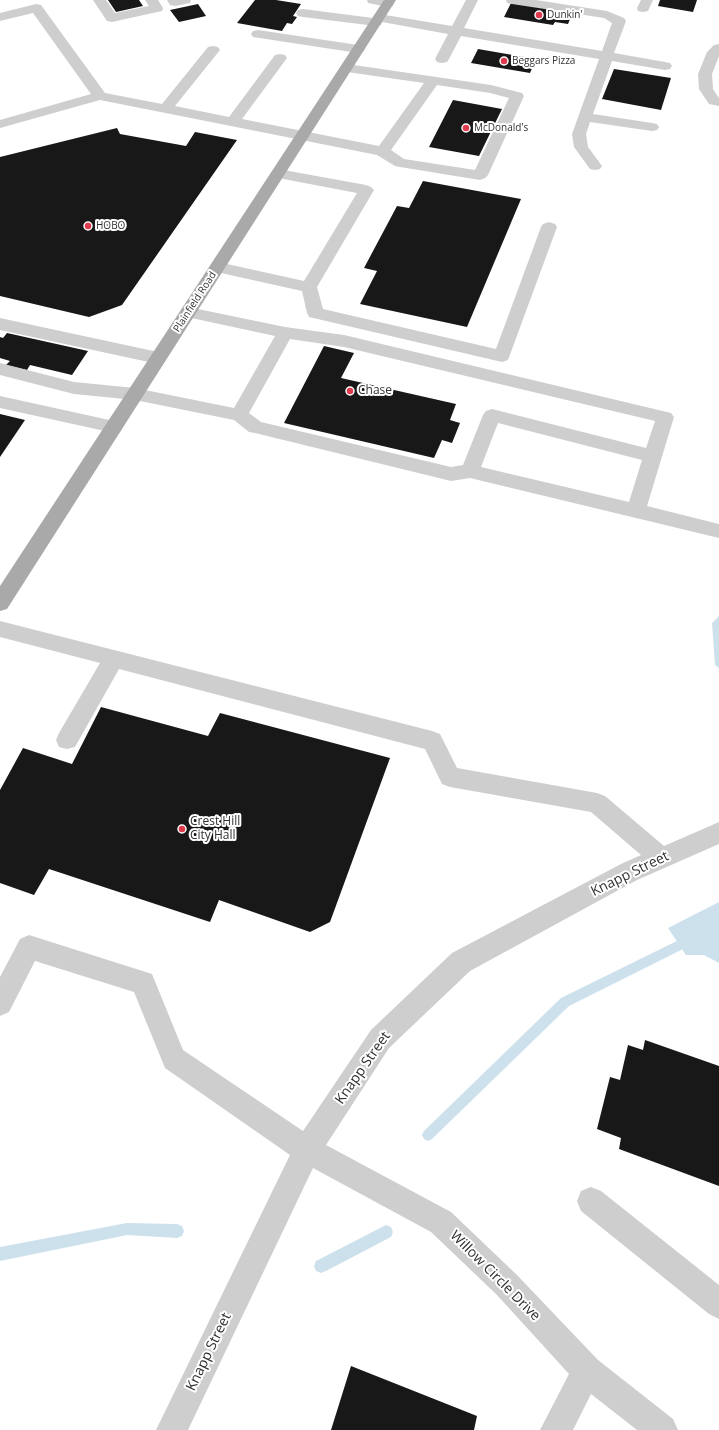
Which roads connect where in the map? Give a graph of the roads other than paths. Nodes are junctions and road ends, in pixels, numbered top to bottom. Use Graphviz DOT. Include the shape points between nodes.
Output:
graph roads {
  1 [pos="24,0"];
  2 [pos="99,0"];
  3 [pos="151,0"];
  4 [pos="172,0"];
  5 [pos="185,0"];
  6 [pos="374,0"];
  7 [pos="472,0"];
  8 [pos="512,0"];
  9 [pos="389,1"];
  10 [pos="0,6"];
  11 [pos="303,13"];
  12 [pos="15,14"];
  13 [pos="0,17"];
  14 [pos="377,20"];
  15 [pos="456,30"];
  16 [pos="258,34"];
  17 [pos="719,48"];
  18 [pos="358,49"];
  19 [pos="213,50"];
  20 [pos="606,56"];
  21 [pos="280,58"];
  22 [pos="442,59"];
  23 [pos="665,66"];
  24 [pos="347,68"];
  25 [pos="432,82"];
  26 [pos="100,96"];
  27 [pos="719,102"];
  28 [pos="165,109"];
  29 [pos="585,117"];
  30 [pos="232,122"];
  31 [pos="0,124"];
  32 [pos="652,127"];
  33 [pos="303,136"];
  34 [pos="382,151"];
  35 [pos="595,166"];
  36 [pos="278,174"];
  37 [pos="549,227"];
  38 [pos="218,267"];
  39 [pos="308,288"];
  40 [pos="188,312"];
  41 [pos="0,324"];
  42 [pos="284,333"];
  43 [pos="158,358"];
  44 [pos="0,369"];
  45 [pos="135,394"];
  46 [pos="0,402"];
  47 [pos="239,415"];
  48 [pos="114,427"];
  49 [pos="653,456"];
  50 [pos="470,471"];
  51 [pos="636,511"];
  52 [pos="719,531"];
  53 [pos="0,603"];
  54 [pos="0,629"];
  55 [pos="114,658"];
  56 [pos="67,740"];
  57 [pos="719,833"];
  58 [pos="661,858"];
  59 [pos="0,1003"];
  60 [pos="307,1150"];
  61 [pos="591,1201"];
  62 [pos="719,1304"];
  63 [pos="587,1371"];
  64 [pos="172,1430"];
  65 [pos="556,1430"];
  66 [pos="662,1430"];
  1 -- 12 [label="street" via="27,5"];
  2 -- 3 [label="street" via="112,18 157,8"];
  4 -- 5 [label="street"];
  6 -- 9 [label="street"];
  7 -- 15 [label="street"];
  8 -- 20 [label="street" via="607,15 619,21"];
  9 -- 14 [label="main road, Plainfield Road"];
  10 -- 12 [label="street" via="2,11"];
  11 -- 14 [label="street"];
  12 -- 13 [label="street"];
  12 -- 26 [label="street" via="36,8"];
  14 -- 15 [label="street"];
  14 -- 18 [label="main road, Plainfield Road"];
  15 -- 20 [label="street"];
  15 -- 22 [label="street"];
  16 -- 18 [label="street"];
  17 -- 27 [label="street" via="712,55 705,74 706,89 714,101"];
  18 -- 24 [label="main road, Plainfield Road"];
  19 -- 28 [label="street"];
  20 -- 23 [label="street"];
  20 -- 29 [label="street"];
  21 -- 30 [label="street"];
  24 -- 25 [label="street"];
  24 -- 33 [label="main road, Plainfield Road"];
  25 -- 34 [label="street" via="390,144"];
  25 -- 34 [label="street" via="491,89 517,96 480,175 400,163"];
  26 -- 28 [label="street"];
  26 -- 31 [label="street"];
  28 -- 30 [label="street"];
  29 -- 32 [label="street"];
  29 -- 35 [label="street" via="579,134 581,147"];
  30 -- 33 [label="street"];
  33 -- 34 [label="street"];
  33 -- 36 [label="main road, Plainfield Road"];
  36 -- 38 [label="main road, Plainfield Road"];
  36 -- 39 [label="street" via="366,190"];
  37 -- 39 [label="street" via="502,356 315,313"];
  38 -- 39 [label="street"];
  38 -- 40 [label="main road, Plainfield Road"];
  40 -- 42 [label="street"];
  40 -- 43 [label="main road, Plainfield Road"];
  41 -- 43 [label="street"];
  42 -- 47 [label="street"];
  42 -- 49 [label="street" via="344,341 664,418"];
  43 -- 45 [label="main road, Plainfield Road"];
  44 -- 45 [label="street" via="74,388"];
  45 -- 47 [label="street"];
  45 -- 48 [label="main road, Plainfield Road"];
  46 -- 48 [label="street"];
  47 -- 50 [label="street" via="255,427 451,474"];
  48 -- 53 [label="main road, Plainfield Road"];
  49 -- 50 [label="street" via="492,415"];
  49 -- 51 [label="street"];
  50 -- 51 [label="street"];
  51 -- 52 [label="street"];
  54 -- 55 [label="street"];
  55 -- 56 [label="street"];
  55 -- 58 [label="street" via="432,741 450,777 597,803"];
  57 -- 58 [label="street, Knapp Street"];
  58 -- 60 [label="street, Knapp Street" via="629,872 462,962 380,1039"];
  59 -- 60 [label="street, Willow Circle Drive" via="29,947 143,983 174,1059"];
  60 -- 63 [label="street, Willow Circle Drive" via="441,1222 508,1285"];
  60 -- 64 [label="street, Knapp Street"];
  61 -- 62 [label="street"];
  63 -- 65 [label="street"];
  63 -- 66 [label="street, Willow Circle Drive"];
}
